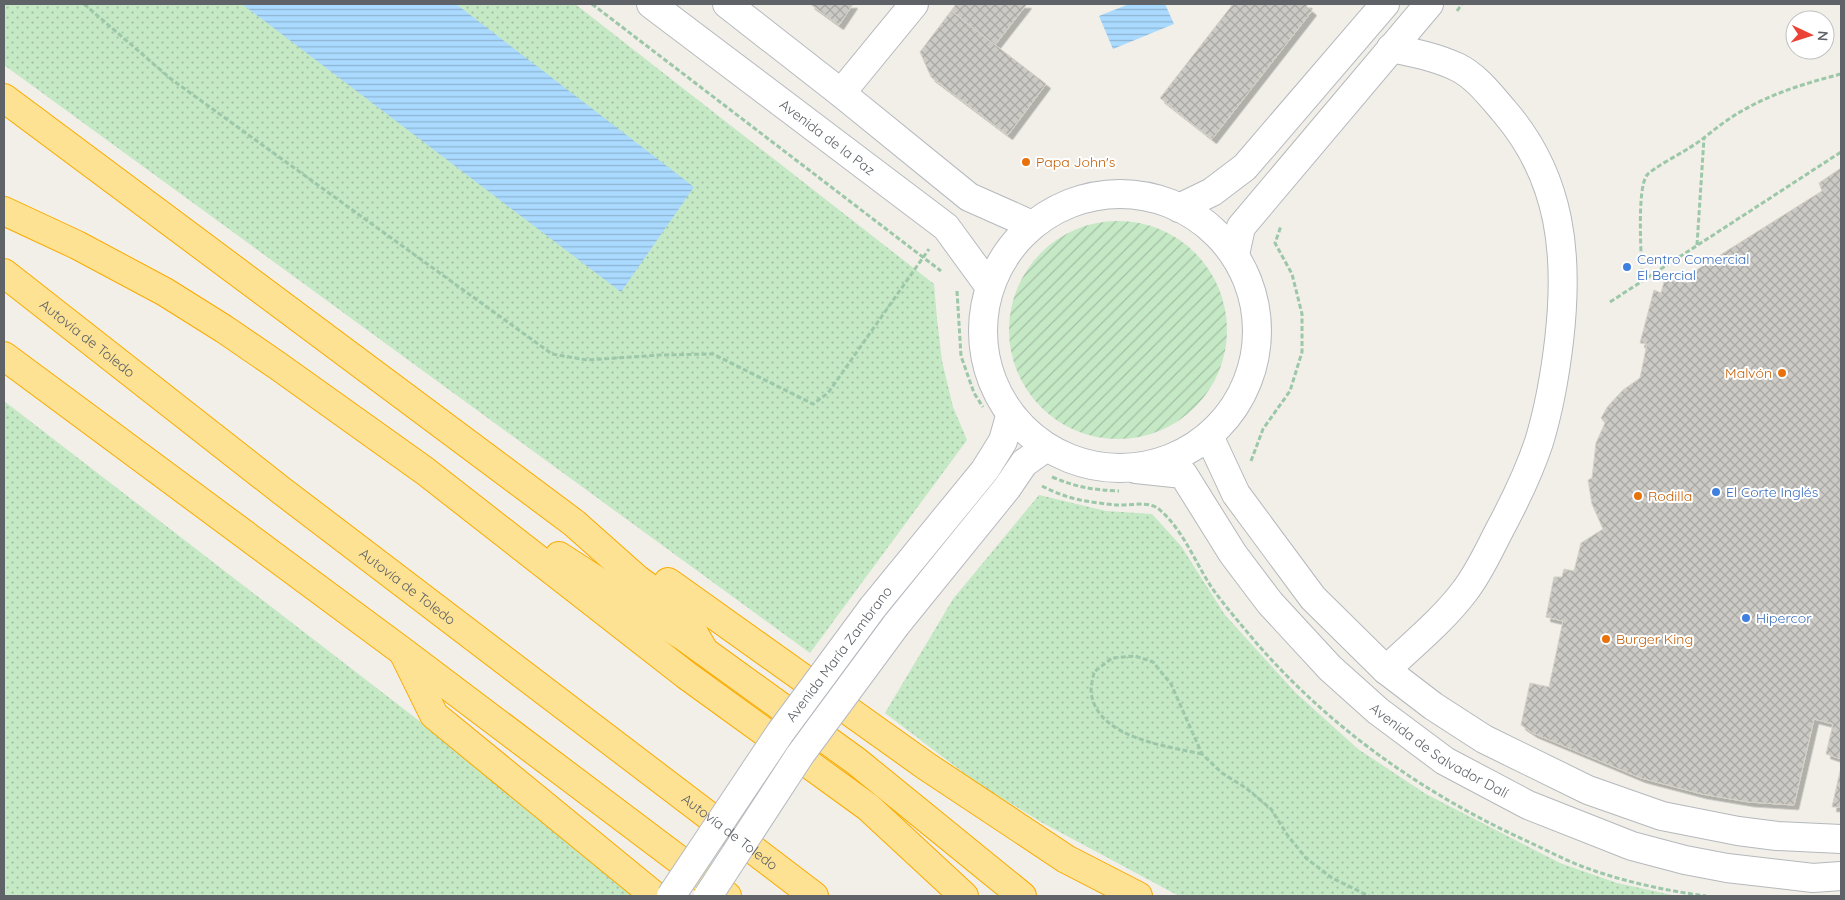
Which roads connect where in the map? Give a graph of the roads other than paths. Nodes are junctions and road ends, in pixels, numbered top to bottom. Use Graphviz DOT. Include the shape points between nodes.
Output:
graph roads {
  1 [pos="651,4"];
  2 [pos="727,4"];
  3 [pos="914,4"];
  4 [pos="1385,4"];
  5 [pos="1429,4"];
  6 [pos="1391,48"];
  7 [pos="841,93"];
  8 [pos="4,98"];
  9 [pos="1179,208"];
  10 [pos="4,212"];
  11 [pos="1032,225"];
  12 [pos="1234,254"];
  13 [pos="4,273"];
  14 [pos="989,286"];
  15 [pos="4,356"];
  16 [pos="1007,429"];
  17 [pos="1209,436"];
  18 [pos="1034,456"];
  19 [pos="425,472"];
  20 [pos="1132,480"];
  21 [pos="574,523"];
  22 [pos="702,649"];
  23 [pos="402,651"];
  24 [pos="1386,670"];
  25 [pos="1841,839"];
  26 [pos="1841,876"];
  27 [pos="655,896"];
  28 [pos="671,896"];
  29 [pos="708,896"];
  30 [pos="728,896"];
  31 [pos="814,896"];
  32 [pos="964,896"];
  33 [pos="1022,896"];
  34 [pos="1138,896"];
  1 -- 14 [label="street, Avenida de la Paz" via="946,227"];
  2 -- 7 [label="street"];
  3 -- 7 [label="street"];
  4 -- 9 [label="street" via="1245,167 1212,192"];
  5 -- 6 [label="street"];
  6 -- 12 [label="street" via="1241,227"];
  6 -- 24 [label="street" via="1427,55 1458,67 1472,77 1515,124 1539,164 1553,198 1560,228 1563,270 1562,312 1549,405 1526,477 1465,592"];
  7 -- 11 [label="street" via="969,197"];
  8 -- 21 [label="highway"];
  9 -- 11 [label="street" via="1167,202 1120,194 1073,202"];
  9 -- 12 [label="street" via="1206,222 1222,236"];
  10 -- 19 [label="highway" via="77,245 165,292 270,360"];
  11 -- 14 [label="street" via="1006,253"];
  12 -- 17 [label="street" via="1247,280 1256,322 1253,364 1237,403"];
  13 -- 31 [label="highway, Autovía de Toledo" via="282,492"];
  14 -- 16 [label="street" via="981,332 989,376"];
  15 -- 23 [label="highway"];
  16 -- 18 [label="street"];
  16 -- 28 [label="street, Avenida María Zambrano, bridge" via="985,470 872,607 780,733"];
  17 -- 20 [label="street"];
  17 -- 24 [label="street" via="1236,494 1313,598"];
  18 -- 20 [label="street" via="1097,467"];
  18 -- 29 [label="street, Avenida María Zambrano, bridge" via="896,625 800,755"];
  19 -- 22 [label="highway"];
  19 -- 32 [label="highway" via="686,675 868,807"];
  20 -- 26 [label="street, Avenida de Salvador Dalí" via="1183,474 1233,554 1270,603 1337,674 1378,711 1445,761 1528,805 1632,846 1727,868 1813,878"];
  21 -- 22 [label="highway" via="636,579 681,612"];
  21 -- 34 [label="highway" via="648,568 926,766 1066,859"];
  22 -- 33 [label="highway" via="856,761"];
  23 -- 27 [label="highway" via="434,715"];
  23 -- 30 [label="highway"];
  24 -- 25 [label="street" via="1484,739 1588,790 1662,816 1738,831"];
}
